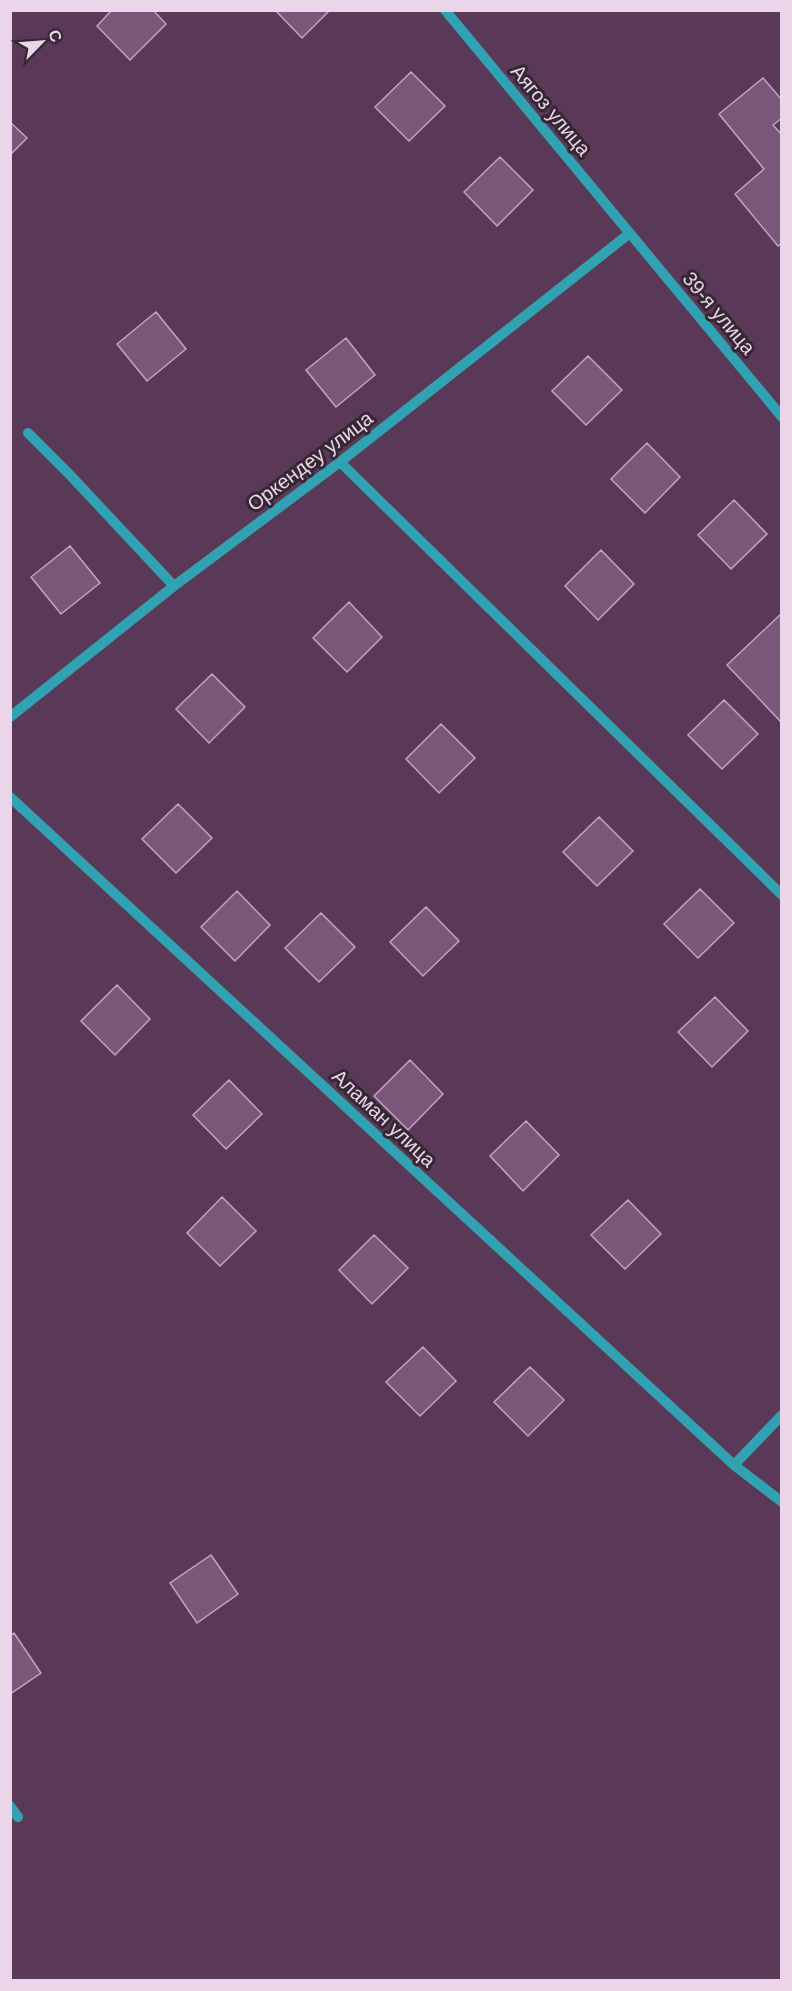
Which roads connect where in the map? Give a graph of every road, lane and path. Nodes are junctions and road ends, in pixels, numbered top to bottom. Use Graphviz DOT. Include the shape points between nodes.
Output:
graph roads {
  1 [pos="445,10"];
  2 [pos="630,233"];
  3 [pos="782,417"];
  4 [pos="28,433"];
  5 [pos="340,462"];
  6 [pos="174,586"];
  7 [pos="10,717"];
  8 [pos="10,797"];
  9 [pos="782,895"];
  10 [pos="782,1416"];
  11 [pos="734,1466"];
  12 [pos="782,1502"];
  13 [pos="10,1806"];
  14 [pos="18,1817"];
  1 -- 2 [label="street, Аягоз улица"];
  2 -- 3 [label="street, 39-я улица"];
  2 -- 5 [label="street, Оркендеу улица"];
  4 -- 6 [label="street"];
  5 -- 6 [label="street, Оркендеу улица"];
  5 -- 9 [label="street"];
  6 -- 7 [label="street, Оркендеу улица"];
  8 -- 11 [label="street, Аламан улица"];
  10 -- 11 [label="street"];
  11 -- 12 [label="street, Аламан улица"];
  13 -- 14 [label="street"];
}
